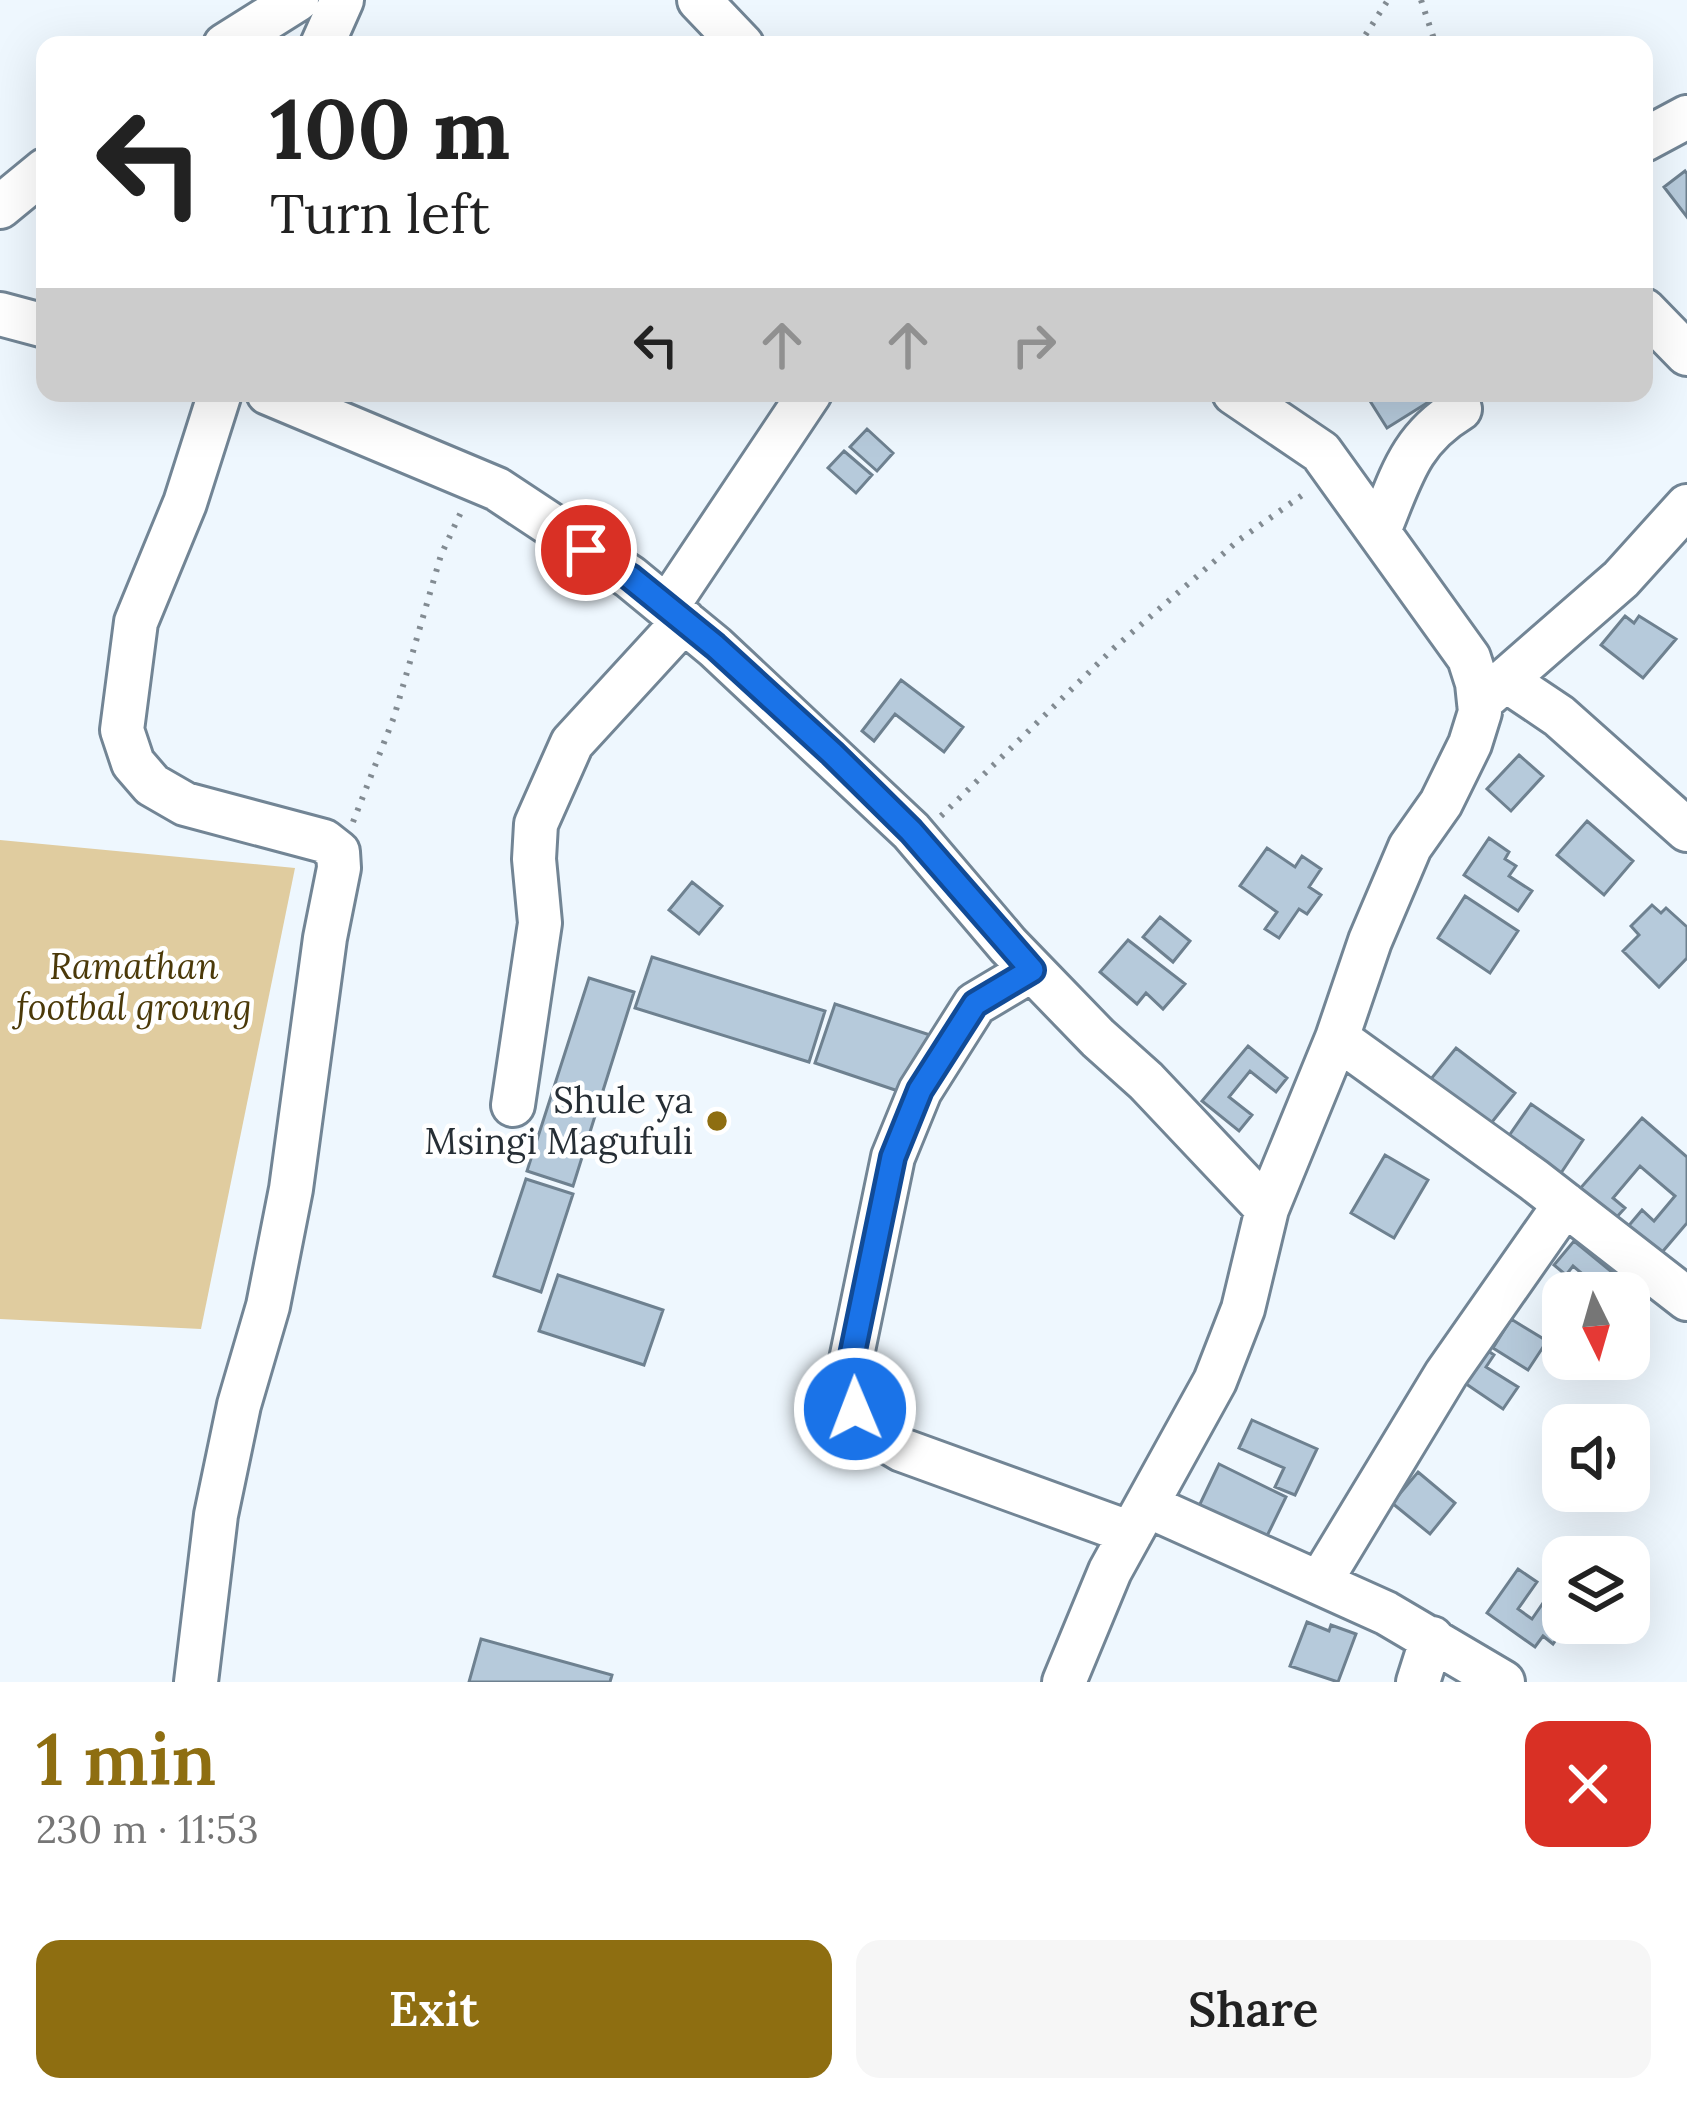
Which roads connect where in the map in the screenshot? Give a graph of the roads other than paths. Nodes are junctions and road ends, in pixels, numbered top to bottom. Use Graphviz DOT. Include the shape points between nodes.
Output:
graph roads {
  1 [pos="297,0"];
  2 [pos="342,0"];
  3 [pos="699,0"];
  4 [pos="239,36"];
  5 [pos="326,36"];
  6 [pos="733,36"];
  7 [pos="1687,117"];
  8 [pos="1653,135"];
  9 [pos="36,177"];
  10 [pos="0,207"];
  11 [pos="0,314"];
  12 [pos="1653,319"];
  13 [pos="36,324"];
  14 [pos="1687,354"];
  15 [pos="217,402"];
  16 [pos="290,402"];
  17 [pos="805,402"];
  18 [pos="1256,402"];
  19 [pos="1460,409"];
  20 [pos="1687,506"];
  21 [pos="1379,531"];
  22 [pos="675,614"];
  23 [pos="1493,692"];
  24 [pos="1687,830"];
  25 [pos="1032,970"];
  26 [pos="1337,1038"];
  27 [pos="513,1105"];
  28 [pos="1565,1204"];
  29 [pos="1267,1209"];
  30 [pos="1687,1299"];
  31 [pos="1139,1520"];
  32 [pos="1320,1582"];
  33 [pos="1432,1638"];
  34 [pos="196,1682"];
  35 [pos="1064,1682"];
  36 [pos="1418,1682"];
  37 [pos="1503,1682"];
  1 -- 4 [label="street"];
  2 -- 5 [label="street"];
  3 -- 6 [label="street"];
  7 -- 8 [label="street"];
  9 -- 10 [label="street"];
  11 -- 13 [label="street"];
  12 -- 14 [label="street"];
  15 -- 34 [label="street" via="136,622 122,730 133,763 152,785 185,804 324,841 338,852 339,868 291,1190 216,1516"];
  16 -- 22 [label="street" via="497,489"];
  17 -- 22 [label="street"];
  18 -- 21 [label="street" via="1321,452"];
  19 -- 21 [label="street" via="1417,443"];
  20 -- 23 [label="street" via="1621,579"];
  21 -- 23 [label="street"];
  22 -- 25 [label="street" via="832,753"];
  22 -- 27 [label="street" via="572,743 536,824 540,922"];
  23 -- 24 [label="street" via="1558,716"];
  23 -- 26 [label="street" via="1441,803 1410,847"];
  25 -- 29 [label="street"];
  25 -- 31 [label="street" via="975,1004 920,1090 893,1157 851,1360 855,1409 865,1429 902,1450"];
  26 -- 28 [label="street"];
  26 -- 29 [label="street"];
  28 -- 30 [label="street"];
  28 -- 32 [label="street" via="1446,1374"];
  29 -- 31 [label="street" via="1215,1381"];
  31 -- 32 [label="street"];
  31 -- 35 [label="street"];
  32 -- 33 [label="street"];
  33 -- 36 [label="street"];
  33 -- 37 [label="street"];
}
